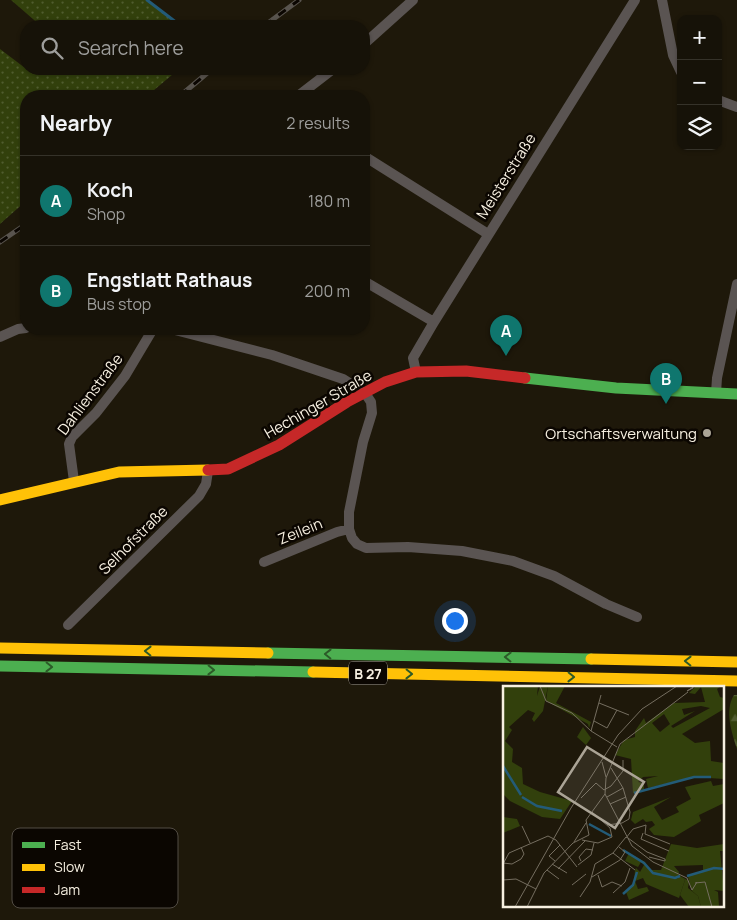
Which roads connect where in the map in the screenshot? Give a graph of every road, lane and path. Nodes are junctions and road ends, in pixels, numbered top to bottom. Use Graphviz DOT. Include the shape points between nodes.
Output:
graph roads {
  1 [pos="413,0"];
  2 [pos="635,0"];
  3 [pos="662,0"];
  4 [pos="370,39"];
  5 [pos="677,64"];
  6 [pos="326,75"];
  7 [pos="306,90"];
  8 [pos="722,101"];
  9 [pos="737,107"];
  10 [pos="370,160"];
  11 [pos="488,234"];
  12 [pos="737,284"];
  13 [pos="370,285"];
  14 [pos="434,322"];
  15 [pos="20,330"];
  16 [pos="3,335"];
  17 [pos="149,335"];
  18 [pos="194,335"];
  19 [pos="416,372"];
  20 [pos="365,393"];
  21 [pos="716,393"];
  22 [pos="737,394"];
  23 [pos="208,471"];
  24 [pos="74,481"];
  25 [pos="0,500"];
  26 [pos="349,529"];
  27 [pos="264,562"];
  28 [pos="637,617"];
  29 [pos="68,625"];
  30 [pos="0,648"];
  31 [pos="737,662"];
  32 [pos="0,666"];
  33 [pos="737,681"];
  1 -- 4 [label="street"];
  2 -- 11 [label="street, Meisterstraße"];
  3 -- 5 [label="street"];
  6 -- 7 [label="street"];
  8 -- 9 [label="street"];
  10 -- 11 [label="street"];
  11 -- 14 [label="street, Meisterstraße"];
  12 -- 21 [label="street" via="716,378"];
  13 -- 14 [label="street"];
  14 -- 19 [label="street, Meisterstraße" via="414,358"];
  15 -- 16 [label="street"];
  17 -- 24 [label="street, Dahlienstraße" via="124,376 72,438 69,444"];
  18 -- 20 [label="street" via="281,358 343,379"];
  19 -- 20 [label="main road, Hechinger Straße" via="385,382"];
  19 -- 21 [label="main road, Hechinger Straße" via="466,371 607,388"];
  20 -- 23 [label="main road, Hechinger Straße" via="251,460 228,470"];
  20 -- 26 [label="street" via="371,402 372,414 352,496"];
  21 -- 22 [label="main road, Hechinger Straße"];
  23 -- 24 [label="main road, Hechinger Straße" via="119,472"];
  23 -- 29 [label="street, Selhofstraße" via="206,484 199,496"];
  24 -- 25 [label="main road, Hechinger Straße"];
  26 -- 27 [label="street, Zeilein"];
  26 -- 28 [label="street" via="352,538 366,548 453,550 513,561 554,576"];
  31 -- 30 [label="main road, B 27, one-way"];
  32 -- 33 [label="main road, B 27, one-way"];
}
